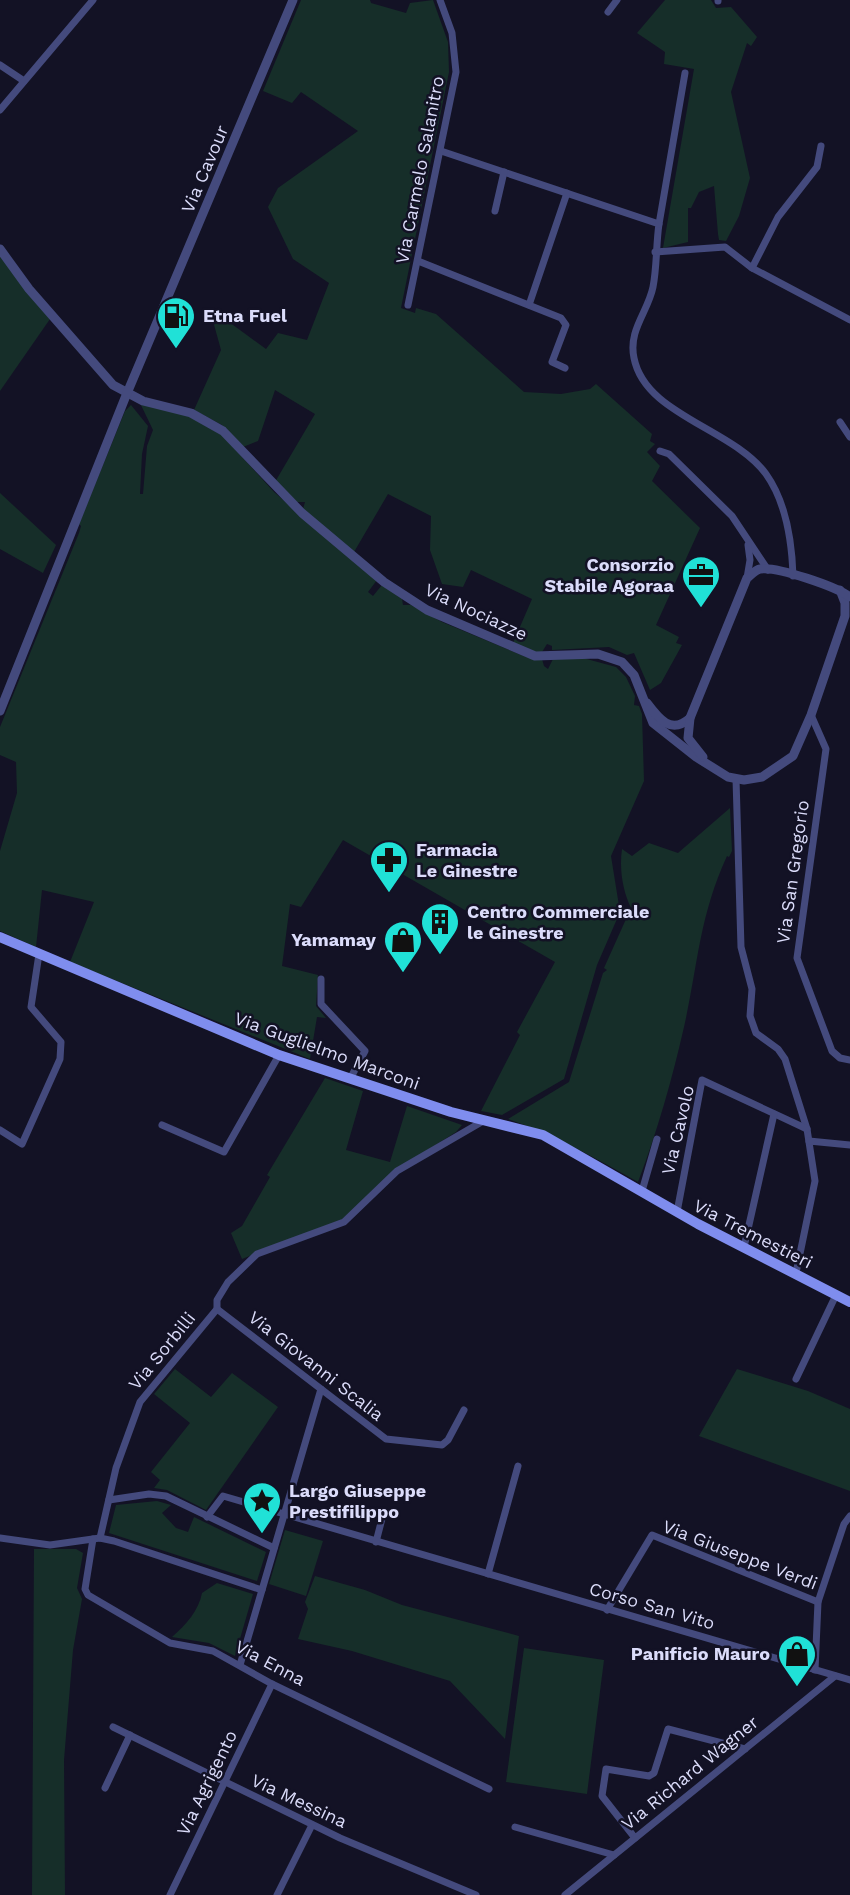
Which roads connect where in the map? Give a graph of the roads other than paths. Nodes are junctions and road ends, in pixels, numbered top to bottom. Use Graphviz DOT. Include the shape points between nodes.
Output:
graph roads {
  1 [pos="93,0"];
  2 [pos="293,0"];
  3 [pos="440,0"];
  4 [pos="617,0"];
  5 [pos="608,12"];
  6 [pos="0,65"];
  7 [pos="685,73"];
  8 [pos="24,81"];
  9 [pos="0,110"];
  10 [pos="821,146"];
  11 [pos="441,151"];
  12 [pos="504,172"];
  13 [pos="567,193"];
  14 [pos="495,211"];
  15 [pos="659,224"];
  16 [pos="0,249"];
  17 [pos="656,252"];
  18 [pos="418,261"];
  19 [pos="752,268"];
  20 [pos="408,305"];
  21 [pos="529,305"];
  22 [pos="850,320"];
  23 [pos="565,368"];
  24 [pos="127,394"];
  25 [pos="840,422"];
  26 [pos="850,437"];
  27 [pos="660,451"];
  28 [pos="745,534"];
  29 [pos="768,569"];
  30 [pos="793,576"];
  31 [pos="747,578"];
  32 [pos="840,590"];
  33 [pos="850,597"];
  34 [pos="850,624"];
  35 [pos="840,636"];
  36 [pos="644,699"];
  37 [pos="0,711"];
  38 [pos="811,715"];
  39 [pos="690,718"];
  40 [pos="709,764"];
  41 [pos="736,779"];
  42 [pos="0,937"];
  43 [pos="39,954"];
  44 [pos="321,979"];
  45 [pos="279,1055"];
  46 [pos="850,1060"];
  47 [pos="350,1079"];
  48 [pos="774,1114"];
  49 [pos="486,1120"];
  50 [pos="162,1125"];
  51 [pos="807,1129"];
  52 [pos="0,1130"];
  53 [pos="657,1139"];
  54 [pos="809,1141"];
  55 [pos="850,1145"];
  56 [pos="642,1191"];
  57 [pos="677,1212"];
  58 [pos="744,1247"];
  59 [pos="796,1273"];
  60 [pos="836,1295"];
  61 [pos="850,1302"];
  62 [pos="216,1309"];
  63 [pos="796,1379"];
  64 [pos="321,1389"];
  65 [pos="464,1410"];
  66 [pos="519,1466"];
  67 [pos="109,1500"];
  68 [pos="384,1511"];
  69 [pos="284,1516"];
  70 [pos="850,1516"];
  71 [pos="207,1517"];
  72 [pos="0,1538"];
  73 [pos="96,1539"];
  74 [pos="376,1542"];
  75 [pos="274,1548"];
  76 [pos="488,1574"];
  77 [pos="262,1590"];
  78 [pos="818,1602"];
  79 [pos="607,1610"];
  80 [pos="240,1665"];
  81 [pos="815,1670"];
  82 [pos="835,1676"];
  83 [pos="850,1680"];
  84 [pos="272,1684"];
  85 [pos="113,1727"];
  86 [pos="130,1735"];
  87 [pos="745,1749"];
  88 [pos="225,1784"];
  89 [pos="105,1788"];
  90 [pos="489,1788"];
  91 [pos="312,1825"];
  92 [pos="515,1827"];
  93 [pos="635,1838"];
  94 [pos="614,1855"];
  95 [pos="170,1895"];
  96 [pos="277,1895"];
  97 [pos="476,1895"];
  98 [pos="565,1895"];
  1 -- 8 [label="street"];
  2 -- 24 [label="street, Via Cavour" via="146,350 125,387"];
  3 -- 11 [label="street, Via Carmelo Salanitro" via="452,33 456,72"];
  4 -- 5 [label="street"];
  6 -- 8 [label="street"];
  7 -- 15 [label="street"];
  8 -- 9 [label="street"];
  10 -- 19 [label="street" via="817,167 778,217"];
  11 -- 12 [label="street"];
  11 -- 18 [label="street, Via Carmelo Salanitro"];
  12 -- 13 [label="street"];
  12 -- 14 [label="street"];
  13 -- 15 [label="street"];
  13 -- 21 [label="street"];
  15 -- 17 [label="street"];
  16 -- 24 [label="street, Via Nociazze" via="90,362"];
  17 -- 19 [label="street" via="725,247"];
  17 -- 30 [label="street" via="652,291 634,335 636,367 670,408 711,430 766,474 783,511"];
  18 -- 20 [label="street, Via Carmelo Salanitro"];
  18 -- 21 [label="street"];
  19 -- 22 [label="street"];
  21 -- 23 [label="street" via="565,321 552,362"];
  24 -- 36 [label="street, Via Nociazze" via="191,413 223,431 302,513 384,582 427,610 535,656 572,653 616,658 629,667"];
  24 -- 37 [label="street"];
  25 -- 26 [label="street"];
  27 -- 28 [label="street" via="669,454"];
  28 -- 29 [label="street"];
  28 -- 31 [label="street" via="750,560"];
  29 -- 30 [label="street"];
  29 -- 31 [label="street"];
  30 -- 32 [label="street"];
  31 -- 39 [label="street"];
  32 -- 33 [label="street"];
  32 -- 35 [label="street" via="845,608"];
  34 -- 35 [label="street"];
  35 -- 38 [label="street"];
  36 -- 39 [label="street" via="671,726"];
  36 -- 40 [label="street, Via Nociazze" via="657,727"];
  38 -- 41 [label="street" via="799,748 779,768 762,777"];
  38 -- 46 [label="street, Via San Gregorio" via="826,750 797,958 832,1051"];
  39 -- 40 [label="street" via="688,738"];
  40 -- 41 [label="street, Via Nociazze"];
  41 -- 51 [label="street" via="741,947 752,989 752,1027 785,1059"];
  42 -- 43 [label="main road, Via Guglielmo Marconi"];
  43 -- 45 [label="main road, Via Guglielmo Marconi"];
  43 -- 52 [label="street" via="32,1006 61,1042 60,1059 22,1144"];
  44 -- 47 [label="street" via="321,1004 365,1051"];
  45 -- 47 [label="main road, Via Guglielmo Marconi"];
  45 -- 50 [label="street" via="224,1152"];
  47 -- 49 [label="main road, Via Guglielmo Marconi"];
  48 -- 51 [label="street, Via Cavolo"];
  48 -- 57 [label="street, Via Cavolo" via="702,1080"];
  48 -- 58 [label="street"];
  49 -- 56 [label="main road, Via Guglielmo Marconi" via="543,1135"];
  49 -- 62 [label="street, Via Sorbilli" via="397,1171 344,1222 251,1258 228,1282"];
  51 -- 54 [label="street"];
  53 -- 56 [label="street"];
  54 -- 55 [label="street"];
  54 -- 59 [label="street" via="815,1181"];
  56 -- 57 [label="main road, Via Tremestieri"];
  57 -- 58 [label="main road, Via Tremestieri"];
  58 -- 59 [label="main road, Via Tremestieri"];
  59 -- 60 [label="main road, Via Tremestieri"];
  60 -- 61 [label="main road, Via Tremestieri"];
  60 -- 63 [label="street"];
  62 -- 64 [label="street, Via Giovanni Scalia"];
  62 -- 67 [label="street, Via Sorbilli" via="141,1402"];
  64 -- 65 [label="street, Via Giovanni Scalia" via="396,1442 442,1445"];
  64 -- 69 [label="street"];
  66 -- 76 [label="street"];
  67 -- 71 [label="street" via="159,1494"];
  67 -- 73 [label="street, Via Sorbilli"];
  68 -- 74 [label="street"];
  69 -- 71 [label="street, Corso San Vito" via="223,1496"];
  69 -- 74 [label="street, Corso San Vito"];
  69 -- 75 [label="street"];
  70 -- 78 [label="street"];
  71 -- 75 [label="street"];
  72 -- 73 [label="street" via="50,1545"];
  73 -- 77 [label="street"];
  73 -- 80 [label="street, Via Enna" via="85,1589 88,1595 170,1643 213,1651"];
  74 -- 76 [label="street, Corso San Vito"];
  75 -- 77 [label="street"];
  76 -- 79 [label="street, Corso San Vito"];
  77 -- 80 [label="street"];
  78 -- 79 [label="street, Via Giuseppe Verdi" via="652,1535"];
  78 -- 81 [label="street"];
  79 -- 81 [label="street, Corso San Vito"];
  80 -- 84 [label="street, Via Enna"];
  81 -- 82 [label="street, Corso San Vito"];
  82 -- 83 [label="street, Corso San Vito"];
  82 -- 87 [label="street, Via Richard Wagner"];
  84 -- 88 [label="street, Via Agrigento"];
  84 -- 90 [label="street, Via Enna"];
  85 -- 86 [label="street, Via Messina"];
  86 -- 88 [label="street, Via Messina"];
  86 -- 89 [label="street"];
  87 -- 93 [label="street, Via Richard Wagner"];
  87 -- 93 [label="street" via="668,1729 654,1773 606,1769 602,1796"];
  88 -- 91 [label="street, Via Messina"];
  88 -- 95 [label="street, Via Agrigento"];
  91 -- 96 [label="street"];
  91 -- 97 [label="street, Via Messina"];
  92 -- 94 [label="street"];
  93 -- 94 [label="street, Via Richard Wagner"];
  94 -- 98 [label="street, Via Richard Wagner"];
}
